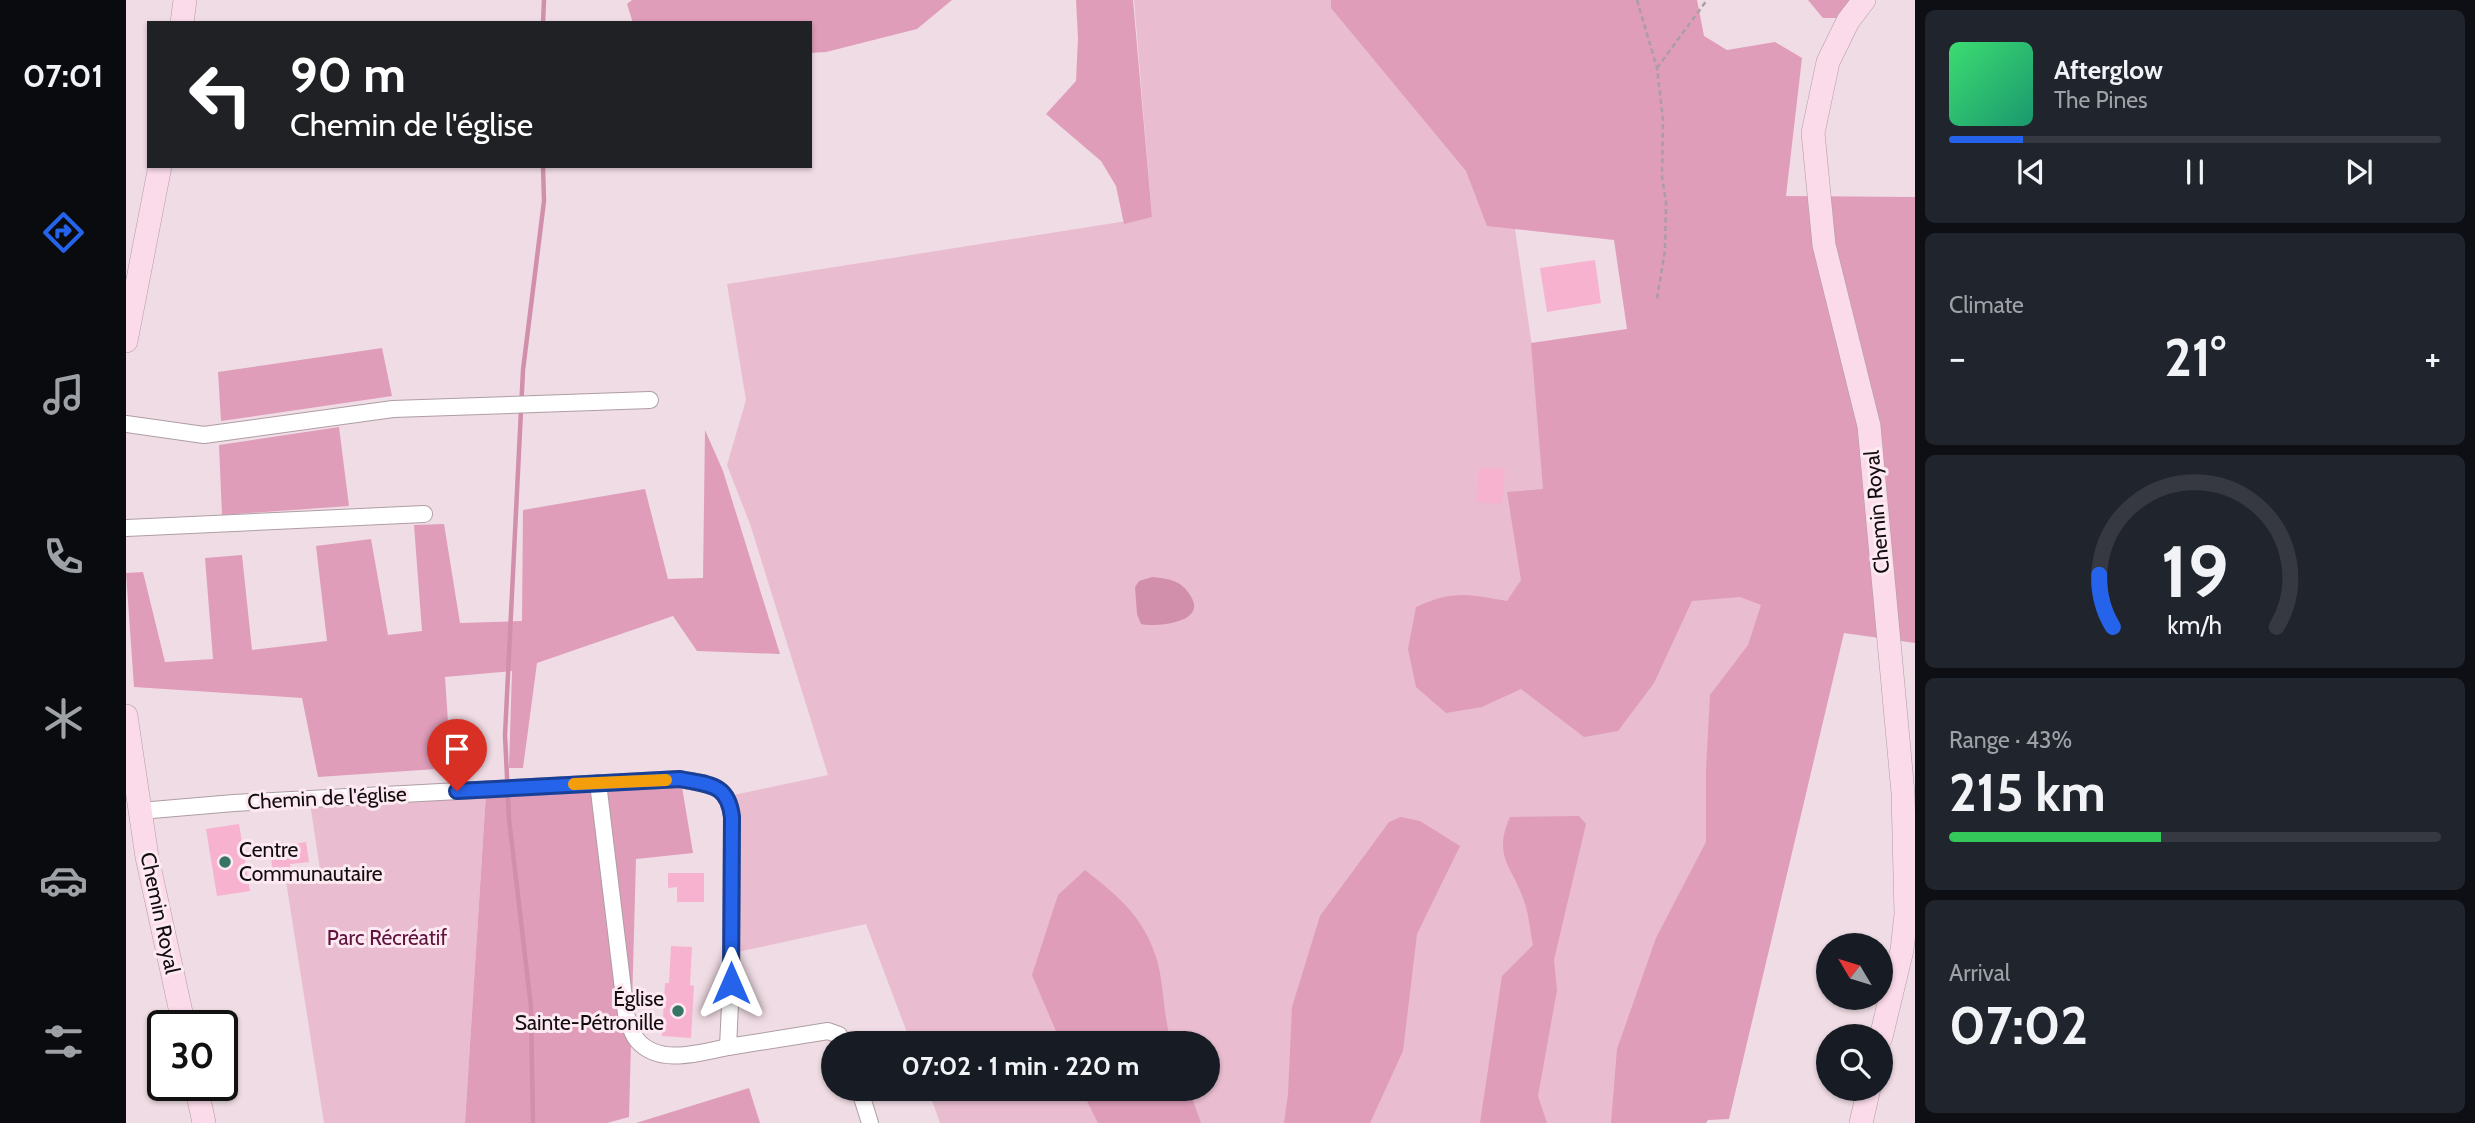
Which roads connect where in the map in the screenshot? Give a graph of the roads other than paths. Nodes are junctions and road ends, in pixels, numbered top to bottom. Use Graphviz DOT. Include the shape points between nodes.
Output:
graph roads {
  1 [pos="185,0"];
  2 [pos="1864,0"];
  3 [pos="181,21"];
  4 [pos="160,168"];
  5 [pos="126,341"];
  6 [pos="650,401"];
  7 [pos="126,424"];
  8 [pos="424,514"];
  9 [pos="126,528"];
  10 [pos="126,716"];
  11 [pos="598,783"];
  12 [pos="140,811"];
  13 [pos="180,1010"];
  14 [pos="1884,1024"];
  15 [pos="821,1032"];
  16 [pos="728,1047"];
  17 [pos="199,1101"];
  18 [pos="863,1101"];
  19 [pos="1866,1101"];
  20 [pos="204,1123"];
  21 [pos="870,1123"];
  22 [pos="1861,1123"];
  1 -- 3 [label="main road"];
  2 -- 14 [label="main road, Chemin Royal" via="1828,62 1813,133 1824,245 1869,426 1903,793 1906,914"];
  4 -- 5 [label="main road"];
  6 -- 7 [label="street" via="393,409 204,435"];
  8 -- 9 [label="street"];
  10 -- 12 [label="main road, Chemin Royal"];
  11 -- 12 [label="street, Chemin de l'église"];
  11 -- 16 [label="street" via="626,1014 635,1039 651,1052 668,1056"];
  11 -- 16 [label="street, Chemin de l'église" via="680,779 715,787 730,802"];
  12 -- 13 [label="main road, Chemin Royal"];
  15 -- 16 [label="street"];
  17 -- 20 [label="main road"];
  18 -- 21 [label="street"];
  19 -- 22 [label="main road"];
}
